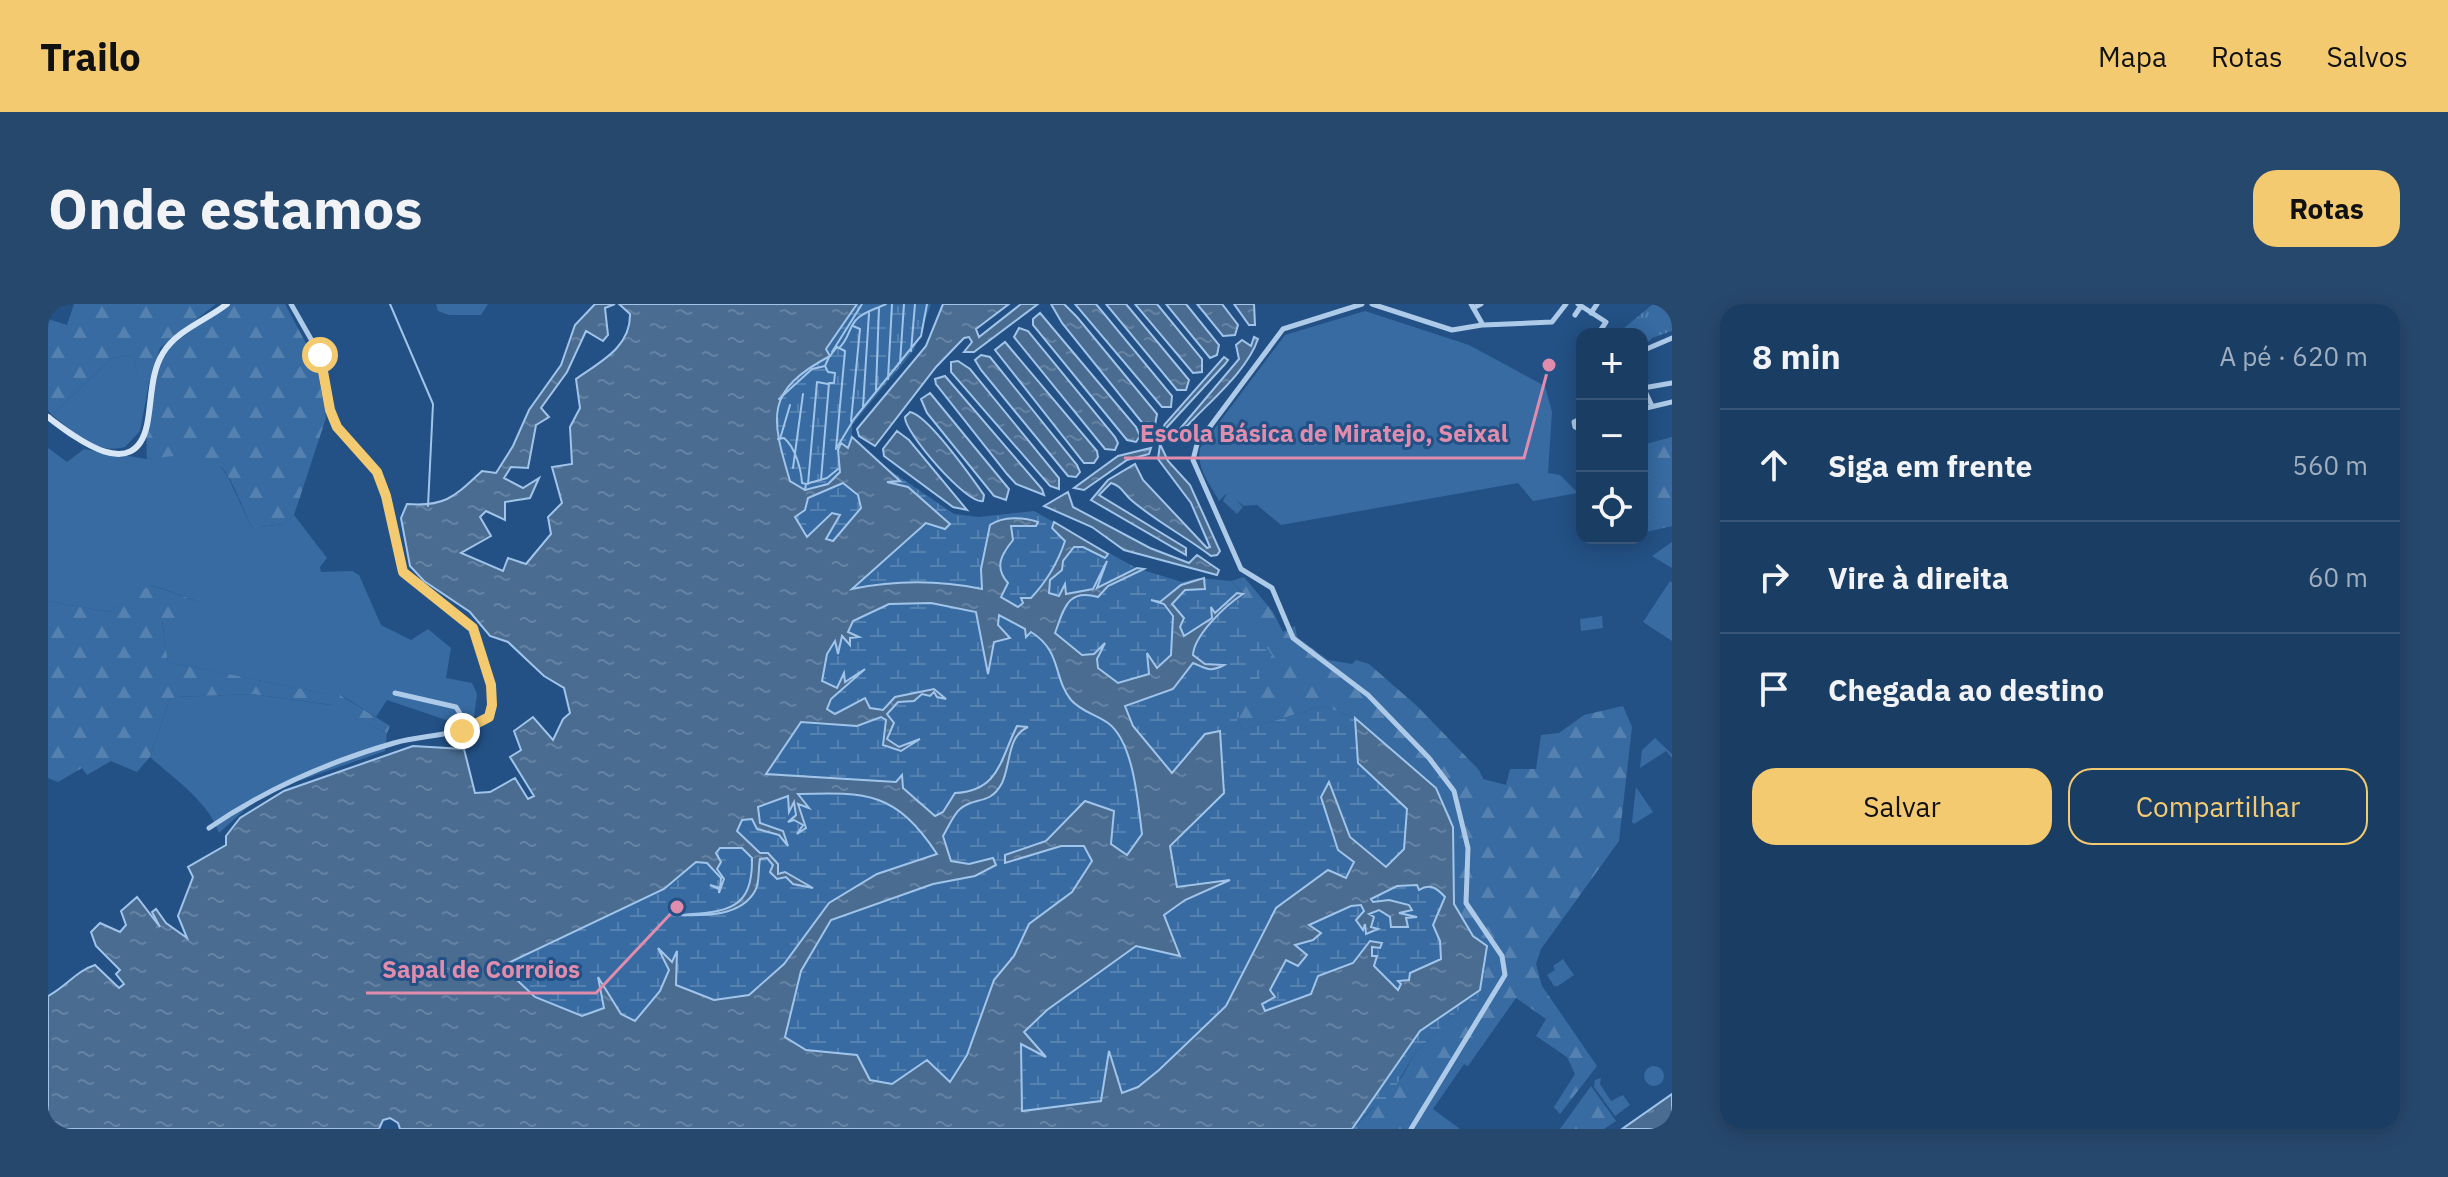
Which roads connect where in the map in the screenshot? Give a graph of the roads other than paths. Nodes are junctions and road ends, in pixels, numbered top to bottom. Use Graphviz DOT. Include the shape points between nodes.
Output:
graph roads {
  1 [pos="227,304"];
  2 [pos="291,304"];
  3 [pos="1362,304"];
  4 [pos="1372,304"];
  5 [pos="1481,304"];
  6 [pos="1566,304"];
  7 [pos="1597,304"];
  8 [pos="1580,305"];
  9 [pos="1472,306"];
  10 [pos="1591,313"];
  11 [pos="1575,315"];
  12 [pos="1483,325"];
  13 [pos="1602,328"];
  14 [pos="1672,338"];
  15 [pos="1648,348"];
  16 [pos="1672,383"];
  17 [pos="1648,386"];
  18 [pos="1648,398"];
  19 [pos="1672,402"];
  20 [pos="1652,406"];
  21 [pos="1648,407"];
  22 [pos="48,417"];
  23 [pos="395,693"];
  24 [pos="469,728"];
  25 [pos="209,828"];
  26 [pos="1411,1129"];
  1 -- 22 [label="main road" via="166,349 137,445 115,453 88,446"];
  2 -- 24 [label="street" via="320,355 337,427 377,472 403,572 473,628 492,705 489,717"];
  3 -- 26 [label="street" via="1283,329 1197,444 1193,460 1241,569 1272,588 1293,638 1368,695 1429,758 1458,799 1468,848 1466,903 1502,956 1505,975"];
  4 -- 12 [label="street" via="1452,330"];
  5 -- 9 [label="street"];
  6 -- 12 [label="street" via="1552,322"];
  7 -- 10 [label="street"];
  8 -- 10 [label="street"];
  8 -- 11 [label="street"];
  9 -- 12 [label="street"];
  10 -- 13 [label="street" via="1606,322"];
  14 -- 15 [label="street"];
  16 -- 17 [label="street"];
  18 -- 20 [label="street"];
  19 -- 20 [label="street"];
  20 -- 21 [label="street"];
  23 -- 24 [label="street" via="456,707"];
  24 -- 25 [label="street" via="393,743 292,779"];
}
